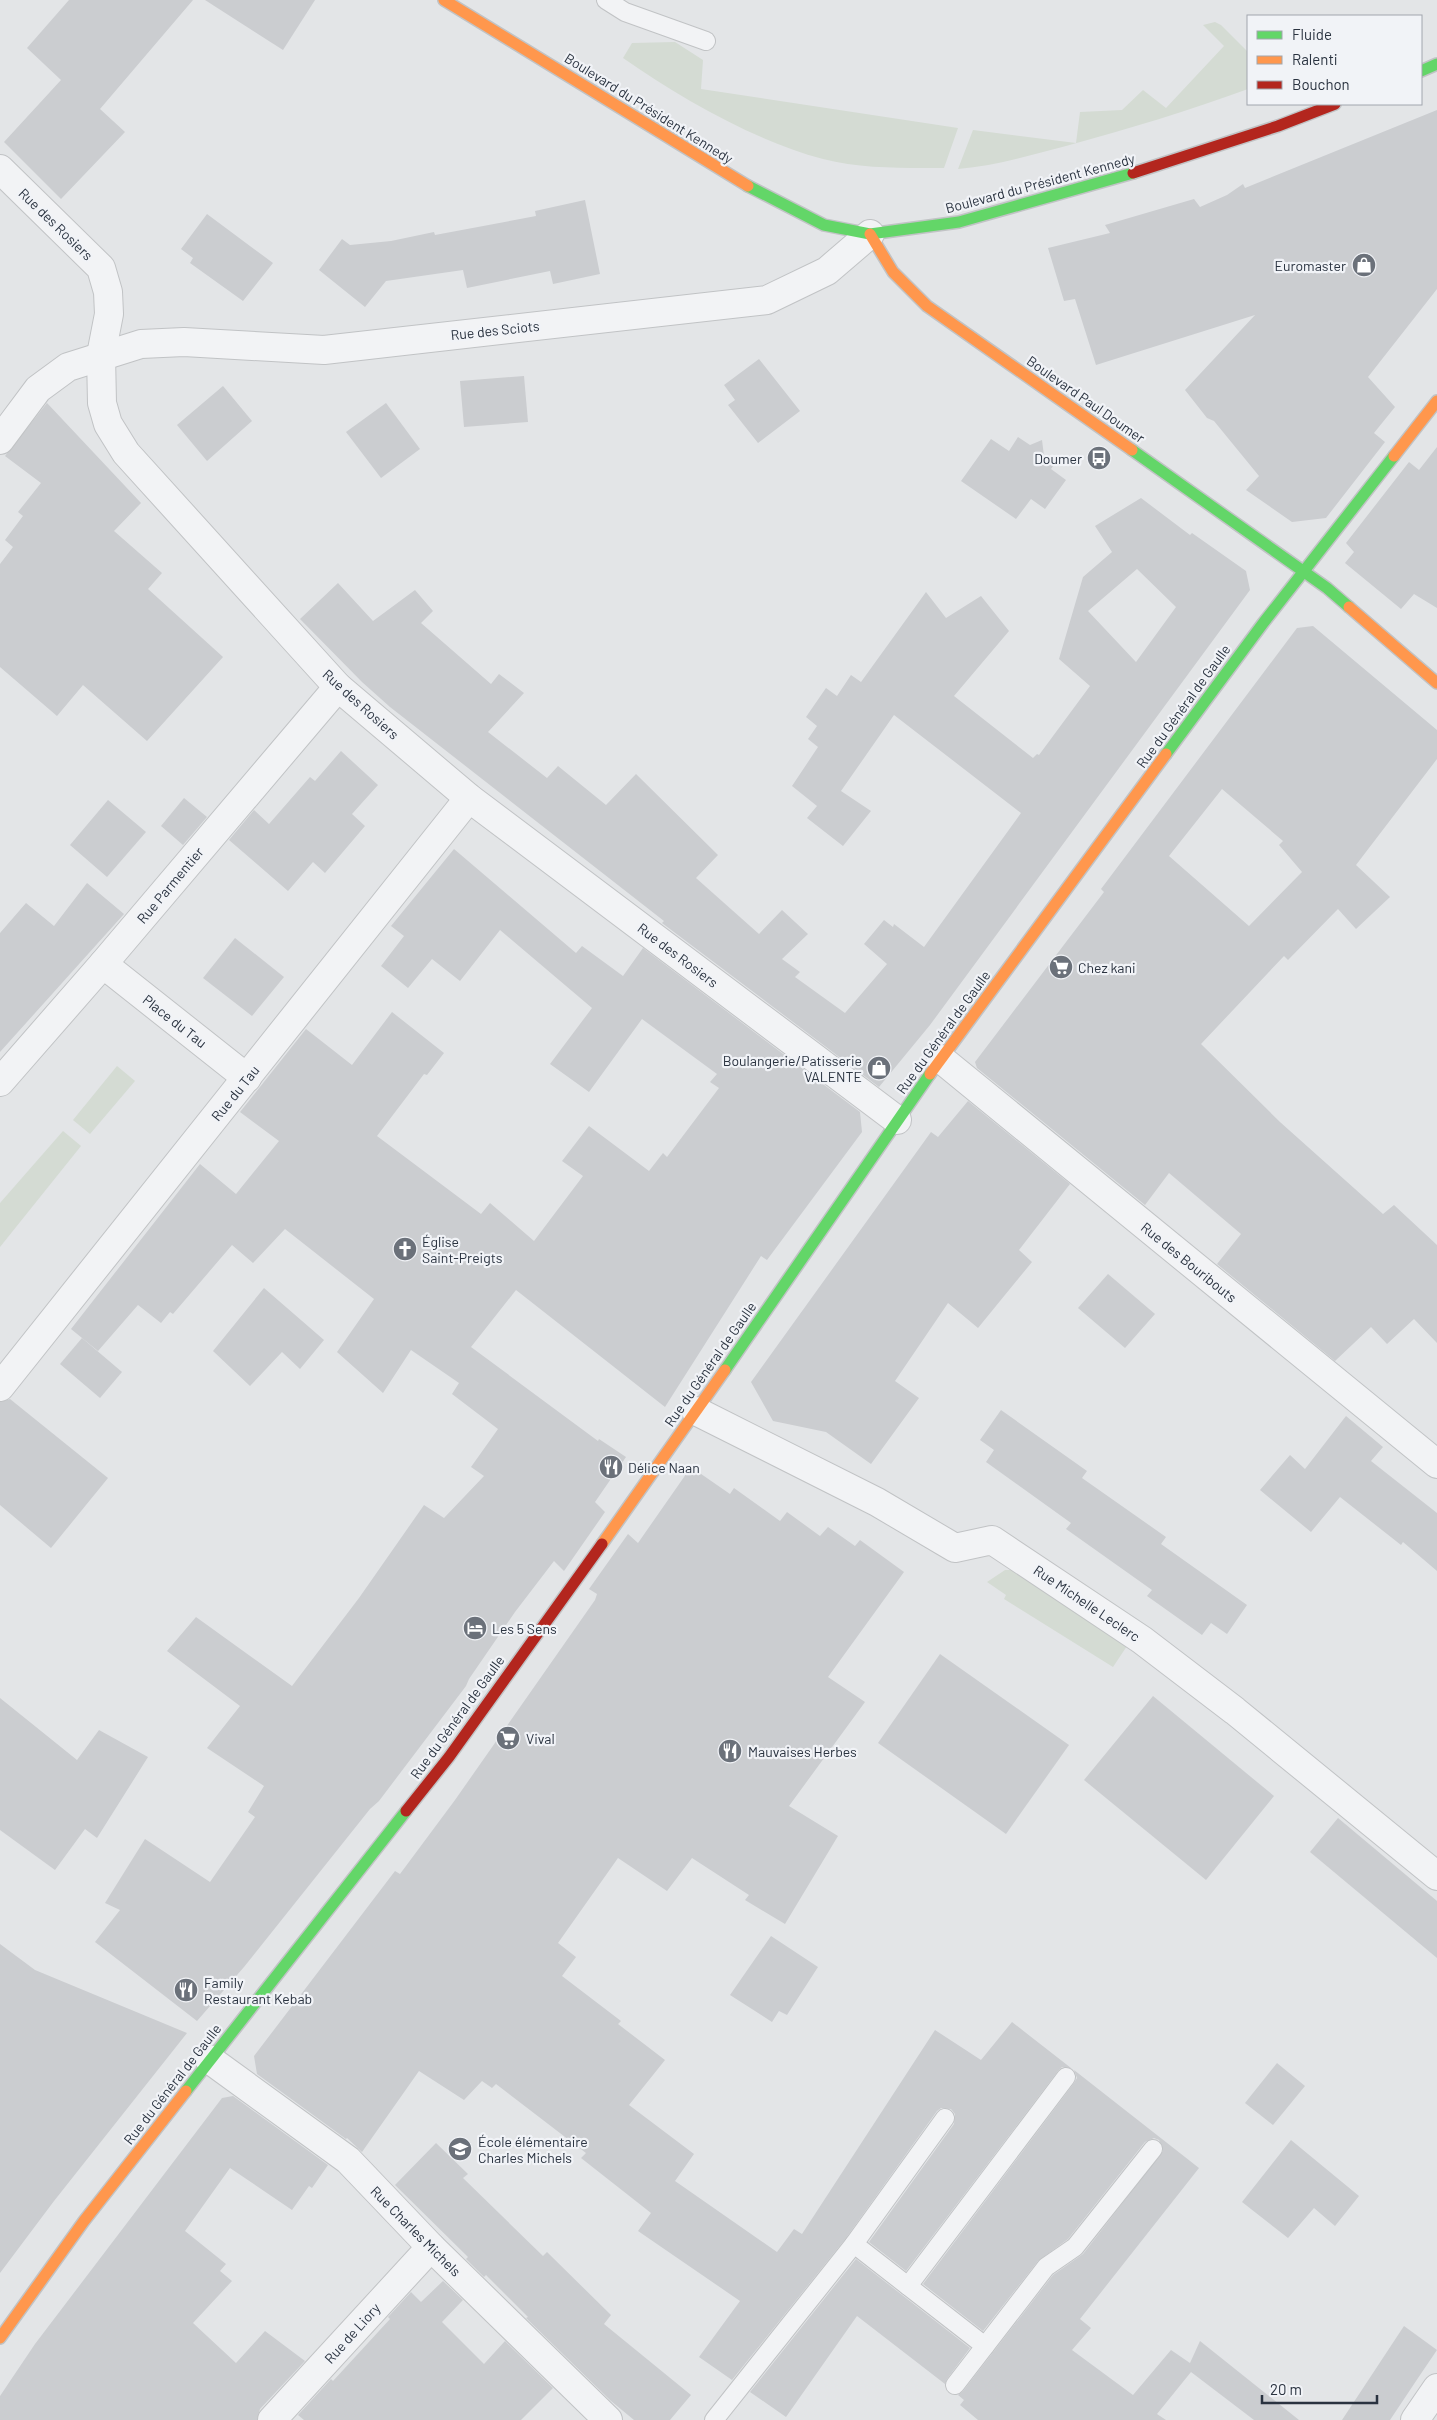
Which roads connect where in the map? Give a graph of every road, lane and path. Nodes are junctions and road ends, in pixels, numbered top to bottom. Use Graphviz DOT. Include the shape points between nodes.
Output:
graph roads {
  1 [pos="444,0"];
  2 [pos="606,0"];
  3 [pos="706,41"];
  4 [pos="1437,64"];
  5 [pos="1422,70"];
  6 [pos="1323,106"];
  7 [pos="0,169"];
  8 [pos="870,234"];
  9 [pos="101,355"];
  10 [pos="1437,401"];
  11 [pos="0,440"];
  12 [pos="1303,571"];
  13 [pos="1437,683"];
  14 [pos="338,687"];
  15 [pos="469,798"];
  16 [pos="103,964"];
  17 [pos="941,1059"];
  18 [pos="247,1078"];
  19 [pos="0,1082"];
  20 [pos="897,1120"];
  21 [pos="0,1387"];
  22 [pos="696,1411"];
  23 [pos="1437,1464"];
  24 [pos="1437,1876"];
  25 [pos="209,2059"];
  26 [pos="1066,2078"];
  27 [pos="945,2118"];
  28 [pos="1153,2149"];
  29 [pos="854,2244"];
  30 [pos="431,2246"];
  31 [pos="908,2286"];
  32 [pos="0,2338"];
  33 [pos="985,2346"];
  34 [pos="954,2385"];
  35 [pos="1437,2388"];
  36 [pos="601,2418"];
  37 [pos="272,2420"];
  38 [pos="714,2420"];
  39 [pos="1415,2420"];
  1 -- 8 [label="main road, Boulevard du Président Kennedy" via="756,191 824,226"];
  2 -- 3 [label="lane" via="624,12"];
  4 -- 5 [label="main road"];
  6 -- 8 [label="main road, Boulevard du Président Kennedy" via="1278,126 1170,163 959,222"];
  7 -- 9 [label="street, Rue des Rosiers" via="101,268 110,314"];
  8 -- 9 [label="street, Rue des Sciots" via="827,271 768,300 324,350 184,342 142,344"];
  8 -- 12 [label="main road, Boulevard Paul Doumer" via="893,272 927,306"];
  9 -- 11 [label="street, Rue des Sciots" via="68,367 38,389"];
  9 -- 14 [label="street, Rue des Rosiers" via="102,403 108,424 126,453"];
  10 -- 12 [label="main road, Rue du Général de Gaulle"];
  12 -- 13 [label="main road, Boulevard Paul Doumer"];
  12 -- 17 [label="main road, Rue du Général de Gaulle"];
  14 -- 15 [label="street, Rue des Rosiers"];
  14 -- 16 [label="street, Rue Parmentier"];
  15 -- 18 [label="street, Rue du Tau"];
  15 -- 20 [label="street, Rue des Rosiers"];
  16 -- 18 [label="street, Place du Tau"];
  16 -- 19 [label="street, Rue Parmentier"];
  17 -- 20 [label="main road, Rue du Général de Gaulle"];
  17 -- 23 [label="street, Rue des Bouribouts"];
  18 -- 21 [label="street, Rue du Tau"];
  20 -- 22 [label="main road, Rue du Général de Gaulle"];
  22 -- 24 [label="street, Rue Michelle Leclerc" via="877,1502 955,1548 992,1540 1142,1640 1235,1711"];
  22 -- 25 [label="main road, Rue du Général de Gaulle" via="449,1757"];
  25 -- 30 [label="street, Rue Charles Michels" via="348,2160"];
  25 -- 32 [label="main road, Rue du Général de Gaulle" via="84,2221"];
  26 -- 31 [label="lane"];
  27 -- 29 [label="lane"];
  28 -- 33 [label="lane" via="1075,2247 1046,2268"];
  29 -- 31 [label="lane"];
  29 -- 38 [label="lane"];
  30 -- 36 [label="street, Rue Charles Michels"];
  30 -- 37 [label="street, Rue de Liory"];
  31 -- 33 [label="lane"];
  33 -- 34 [label="lane"];
  35 -- 39 [label="street"];
}
